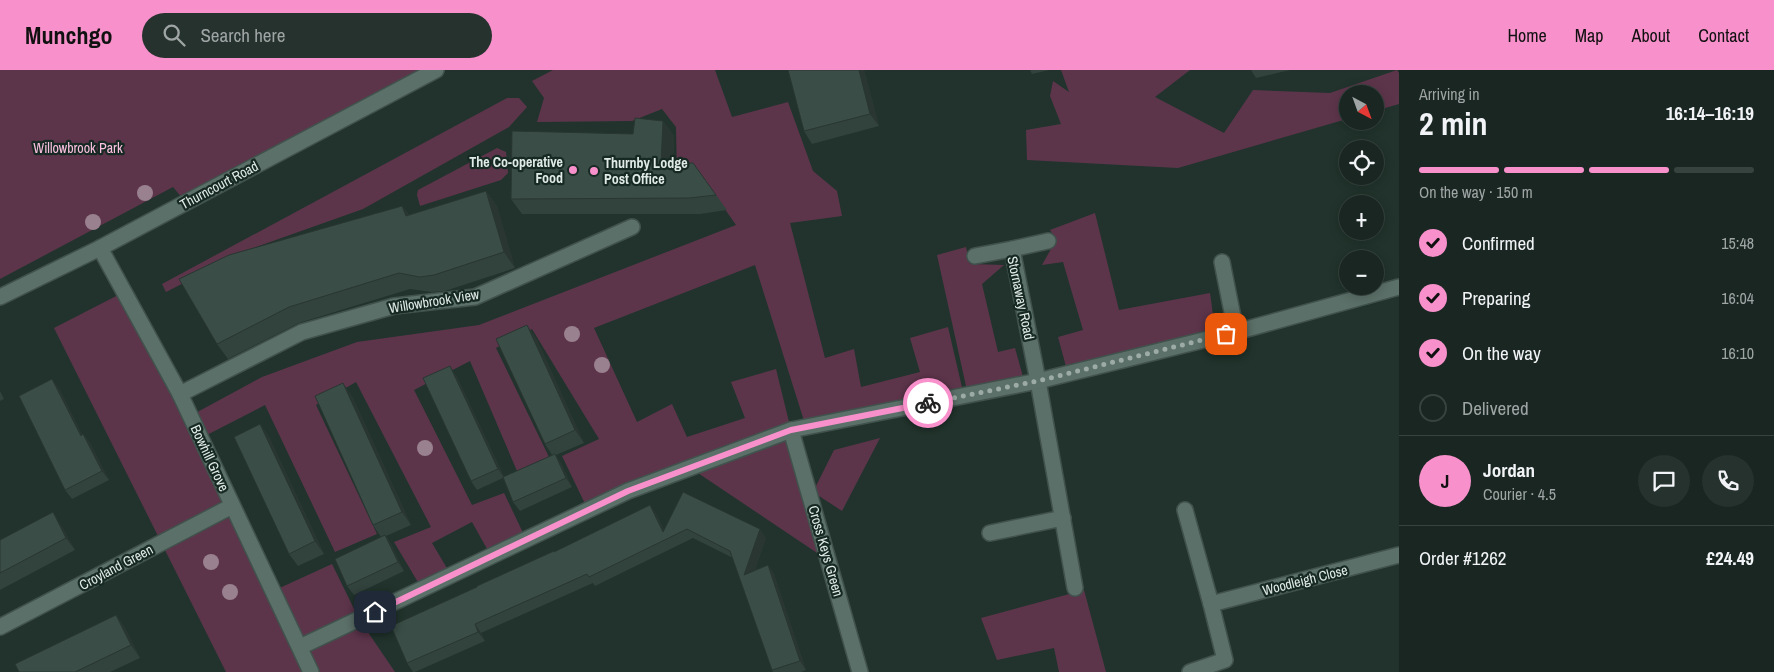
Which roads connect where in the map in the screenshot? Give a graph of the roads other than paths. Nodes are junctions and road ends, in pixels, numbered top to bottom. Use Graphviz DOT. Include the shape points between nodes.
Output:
graph roads {
  1 [pos="436,70"];
  2 [pos="632,227"];
  3 [pos="1048,241"];
  4 [pos="100,248"];
  5 [pos="1012,250"];
  6 [pos="975,256"];
  7 [pos="1222,262"];
  8 [pos="1399,287"];
  9 [pos="0,297"];
  10 [pos="1236,332"];
  11 [pos="1038,381"];
  12 [pos="180,394"];
  13 [pos="791,430"];
  14 [pos="232,506"];
  15 [pos="1185,510"];
  16 [pos="1063,518"];
  17 [pos="990,534"];
  18 [pos="1399,555"];
  19 [pos="1075,588"];
  20 [pos="1211,604"];
  21 [pos="0,627"];
  22 [pos="300,647"];
  23 [pos="311,672"];
  24 [pos="860,672"];
  25 [pos="1190,672"];
  1 -- 4 [label="street, Thurncourt Road"];
  2 -- 12 [label="street, Willowbrook View" via="475,297 394,306 302,332"];
  3 -- 5 [label="street"];
  4 -- 9 [label="street, Thurncourt Road"];
  4 -- 12 [label="street, Bowhill Grove"];
  5 -- 6 [label="street, Stornaway Road"];
  5 -- 11 [label="street, Stornaway Road"];
  7 -- 10 [label="street"];
  8 -- 10 [label="street"];
  10 -- 11 [label="street"];
  11 -- 13 [label="street"];
  11 -- 16 [label="street, Stornaway Road"];
  12 -- 14 [label="street, Bowhill Grove"];
  13 -- 22 [label="street" via="628,491"];
  13 -- 24 [label="street, Cross Keys Green"];
  14 -- 21 [label="street, Croyland Green"];
  14 -- 22 [label="street, Bowhill Grove"];
  15 -- 20 [label="street"];
  16 -- 17 [label="street"];
  16 -- 19 [label="street, Stornaway Road"];
  18 -- 20 [label="street, Woodleigh Close"];
  20 -- 25 [label="street" via="1225,660"];
  22 -- 23 [label="street, Bowhill Grove"];
}
